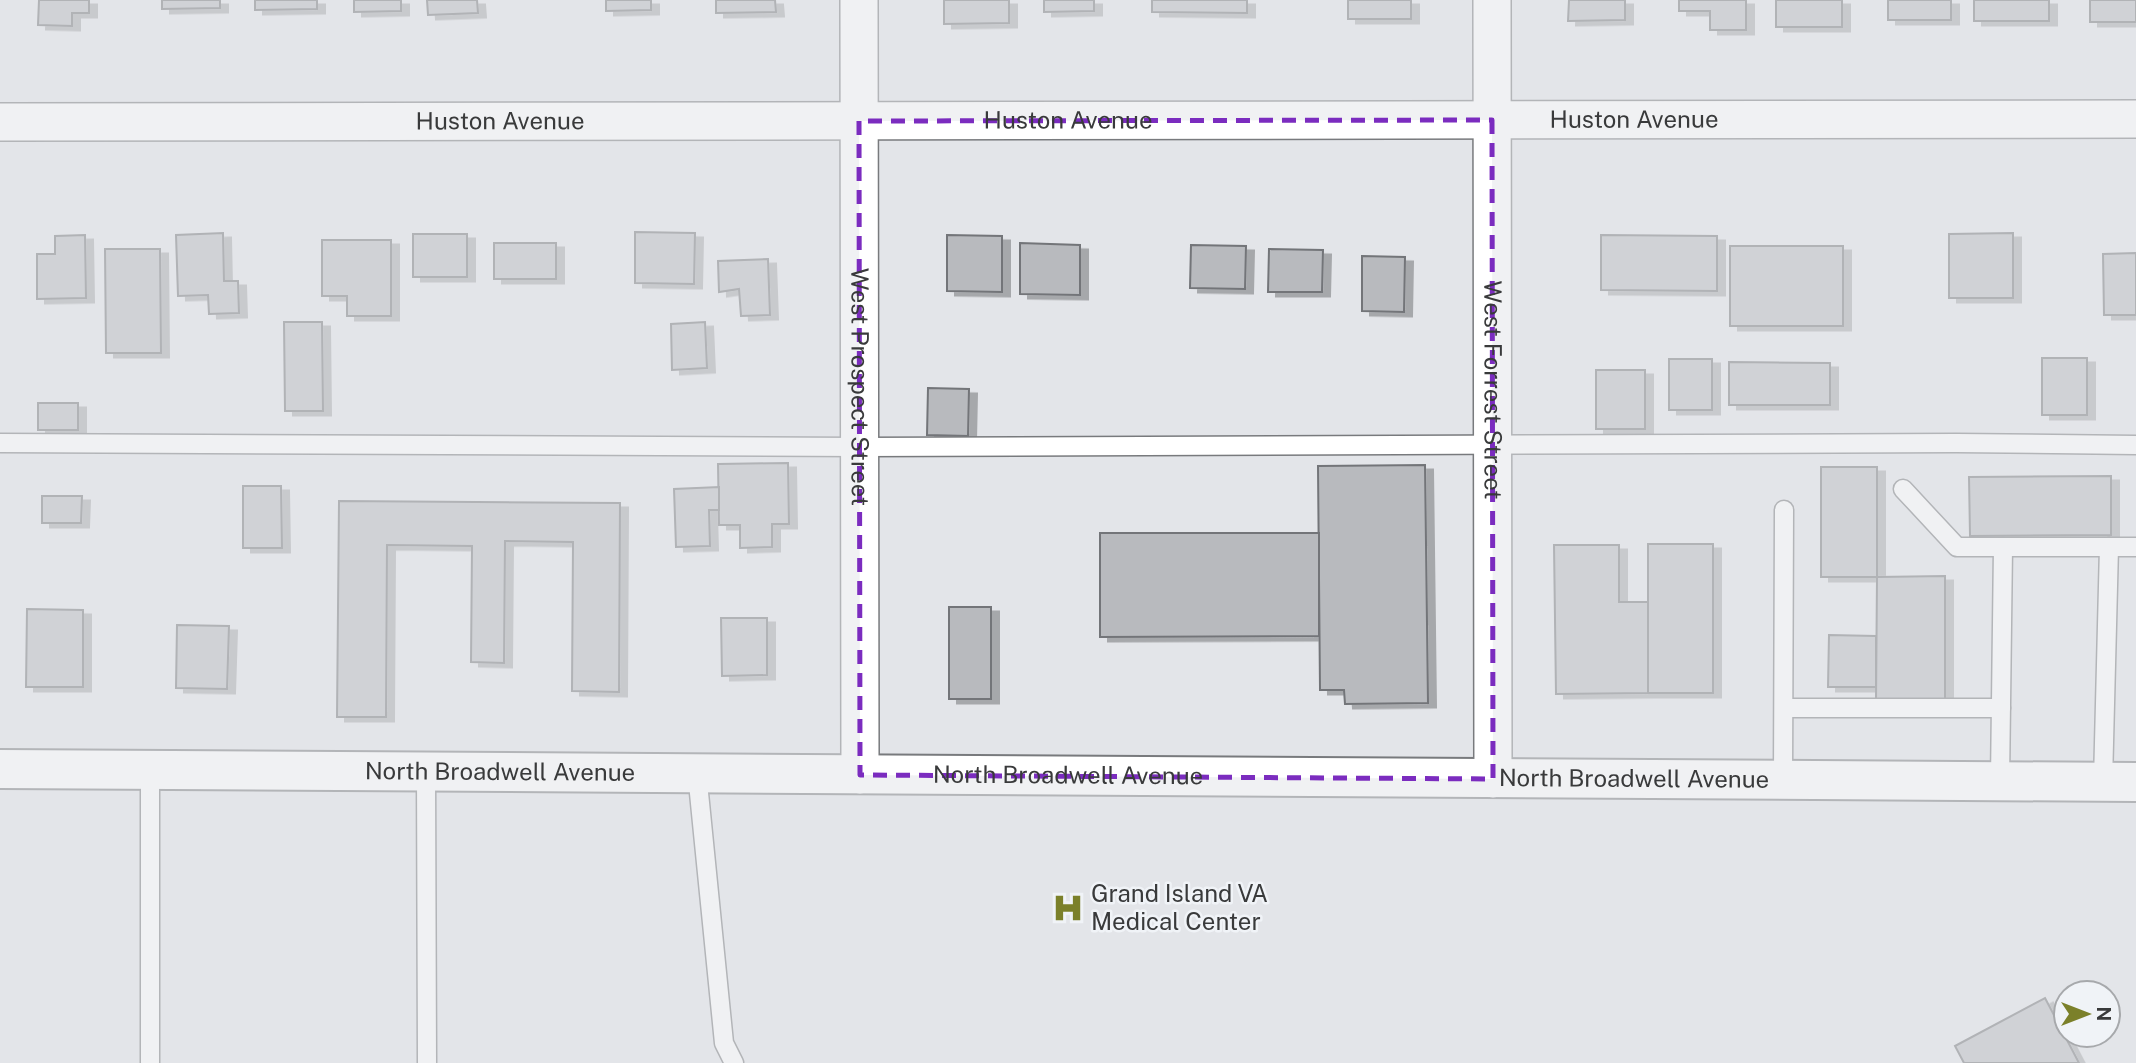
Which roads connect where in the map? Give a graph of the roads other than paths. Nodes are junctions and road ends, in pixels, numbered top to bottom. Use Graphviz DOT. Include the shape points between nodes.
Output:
graph roads {
  1 [pos="859,0"];
  2 [pos="1492,0"];
  3 [pos="1492,120"];
  4 [pos="2136,120"];
  5 [pos="859,121"];
  6 [pos="0,122"];
  7 [pos="0,443"];
  8 [pos="1493,444"];
  9 [pos="2136,444"];
  10 [pos="859,447"];
  11 [pos="1903,489"];
  12 [pos="1784,510"];
  13 [pos="2003,547"];
  14 [pos="2109,547"];
  15 [pos="2136,547"];
  16 [pos="1784,708"];
  17 [pos="2001,708"];
  18 [pos="0,769"];
  19 [pos="150,769"];
  20 [pos="426,771"];
  21 [pos="697,773"];
  22 [pos="860,775"];
  23 [pos="1493,779"];
  24 [pos="1783,779"];
  25 [pos="2000,781"];
  26 [pos="2120,782"];
  27 [pos="150,1063"];
  28 [pos="427,1063"];
  29 [pos="734,1063"];
  1 -- 5 [label="street, West Prospect Street"];
  2 -- 3 [label="street, West Forrest Street"];
  3 -- 4 [label="street, Huston Avenue"];
  3 -- 5 [label="street, Huston Avenue"];
  3 -- 8 [label="street, West Forrest Street"];
  5 -- 6 [label="street, Huston Avenue"];
  5 -- 10 [label="street, West Prospect Street"];
  7 -- 10 [label="lane"];
  8 -- 9 [label="lane"];
  8 -- 10 [label="lane"];
  8 -- 23 [label="street, West Forrest Street"];
  10 -- 22 [label="street, West Prospect Street"];
  11 -- 13 [label="lane" via="1957,547"];
  12 -- 16 [label="lane"];
  13 -- 14 [label="lane"];
  13 -- 17 [label="lane"];
  14 -- 15 [label="lane"];
  14 -- 26 [label="lane"];
  16 -- 17 [label="lane"];
  16 -- 24 [label="lane"];
  17 -- 25 [label="lane"];
  18 -- 19 [label="main road, North Broadwell Avenue"];
  19 -- 20 [label="main road, North Broadwell Avenue"];
  19 -- 27 [label="lane"];
  20 -- 21 [label="main road, North Broadwell Avenue"];
  20 -- 28 [label="lane"];
  21 -- 22 [label="main road, North Broadwell Avenue"];
  21 -- 29 [label="lane" via="724,1042"];
  22 -- 23 [label="main road, North Broadwell Avenue"];
  23 -- 24 [label="main road, North Broadwell Avenue"];
  24 -- 25 [label="main road, North Broadwell Avenue"];
  25 -- 26 [label="main road, North Broadwell Avenue"];
}
